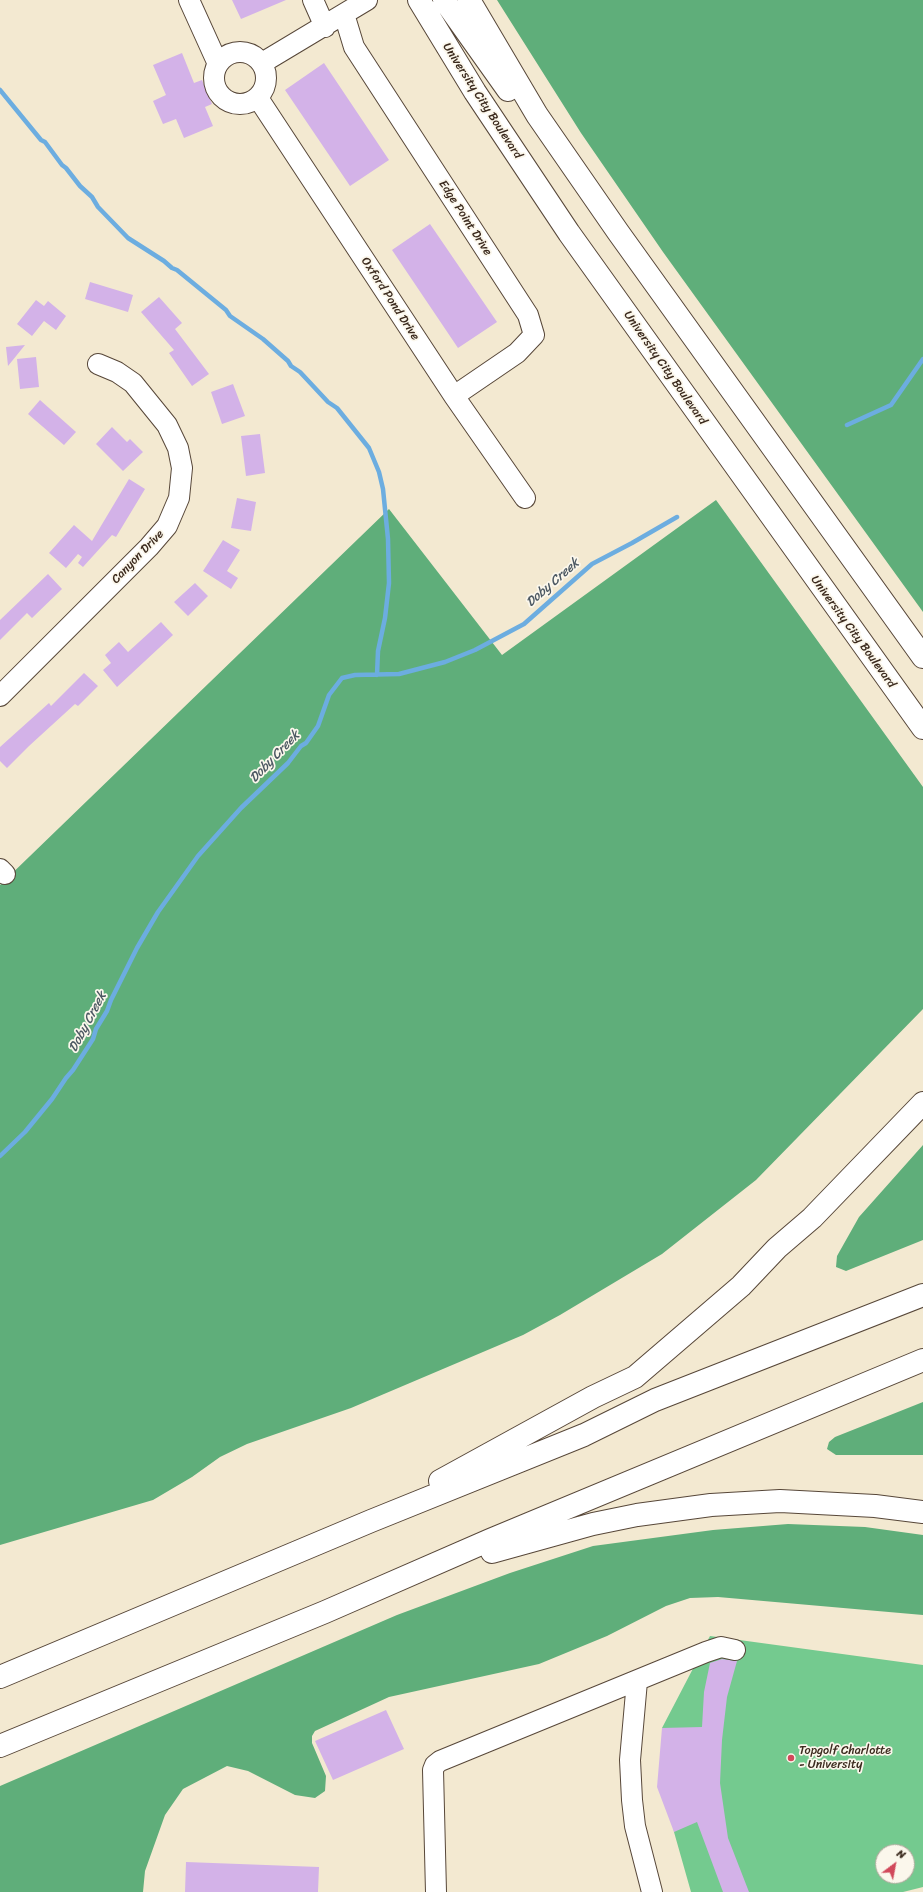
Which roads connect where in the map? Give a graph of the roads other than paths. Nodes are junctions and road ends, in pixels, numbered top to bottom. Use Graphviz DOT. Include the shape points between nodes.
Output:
graph roads {
  1 [pos="189,0"];
  2 [pos="313,0"];
  3 [pos="367,0"];
  4 [pos="419,0"];
  5 [pos="444,0"];
  6 [pos="469,0"];
  7 [pos="344,14"];
  8 [pos="325,27"];
  9 [pos="262,63"];
  10 [pos="218,64"];
  11 [pos="258,98"];
  12 [pos="538,115"];
  13 [pos="98,364"];
  14 [pos="454,396"];
  15 [pos="525,498"];
  16 [pos="923,657"];
  17 [pos="0,696"];
  18 [pos="923,728"];
  19 [pos="923,1103"];
  20 [pos="923,1295"];
  21 [pos="923,1360"];
  22 [pos="923,1512"];
  23 [pos="371,1522"];
  24 [pos="408,1576"];
  25 [pos="735,1650"];
  26 [pos="0,1677"];
  27 [pos="637,1681"];
  28 [pos="0,1746"];
  29 [pos="436,1892"];
  30 [pos="652,1892"];
  1 -- 10 [label="street"];
  2 -- 8 [label="street"];
  3 -- 7 [label="street"];
  4 -- 18 [label="main road, University City Boulevard" via="475,92 569,233"];
  5 -- 12 [label="main road" via="516,102"];
  6 -- 12 [label="main road"];
  7 -- 8 [label="street"];
  7 -- 14 [label="street, Edge Point Drive" via="354,47 528,315 532,328 534,335 516,353"];
  8 -- 9 [label="street"];
  9 -- 10 [label="street" via="253,55 244,52 232,53"];
  9 -- 11 [label="street" via="266,84"];
  10 -- 11 [label="street" via="214,76 215,85 225,99 242,104"];
  11 -- 14 [label="street, Oxford Pond Drive"];
  12 -- 16 [label="main road" via="741,406"];
  13 -- 17 [label="street, Canyon Drive" via="117,372 133,384 167,425 178,448 182,468 179,498 167,526 150,547"];
  14 -- 15 [label="street, Oxford Pond Drive"];
  19 -- 23 [label="main road" via="818,1213 777,1248 741,1286 636,1377 593,1397 449,1475"];
  20 -- 23 [label="main road" via="655,1400 584,1436"];
  21 -- 24 [label="main road"];
  22 -- 24 [label="main road" via="875,1506 780,1501 711,1505 593,1524"];
  23 -- 26 [label="main road"];
  24 -- 28 [label="main road"];
  25 -- 27 [label="street" via="721,1647"];
  27 -- 29 [label="street" via="435,1765 433,1770"];
  27 -- 30 [label="street" via="630,1760 632,1800 635,1826"];
}
